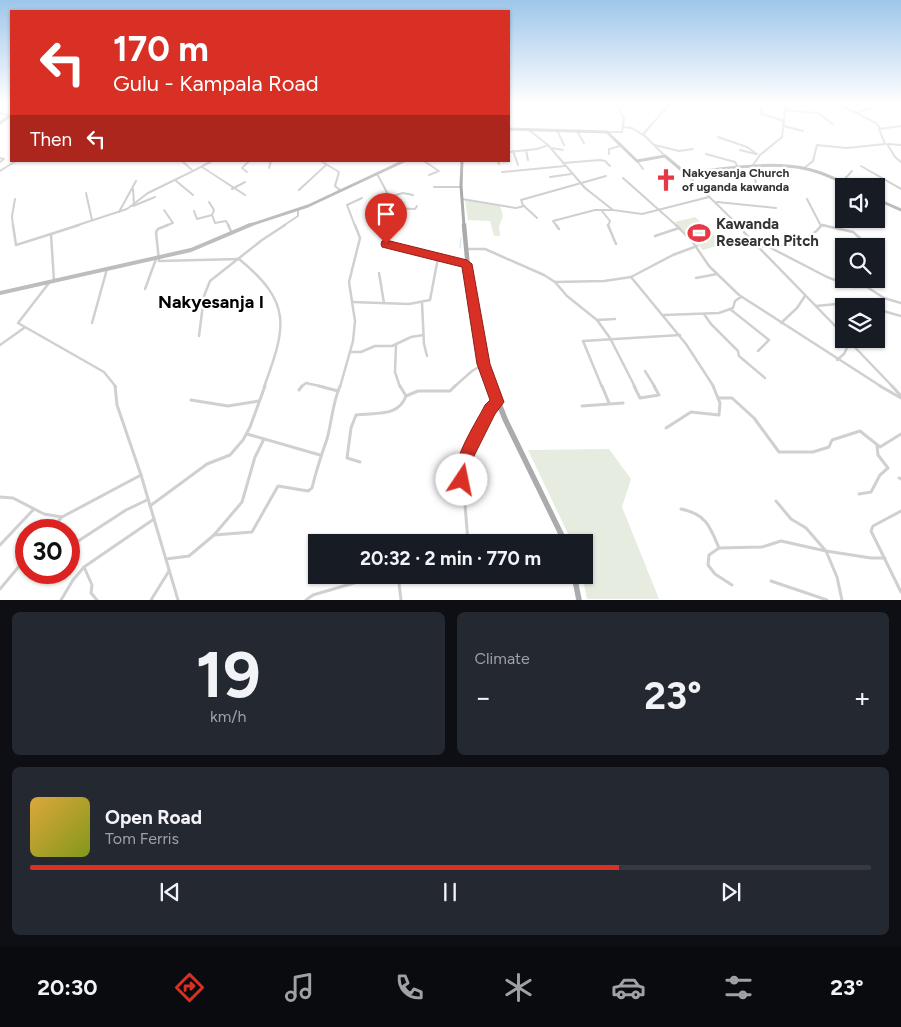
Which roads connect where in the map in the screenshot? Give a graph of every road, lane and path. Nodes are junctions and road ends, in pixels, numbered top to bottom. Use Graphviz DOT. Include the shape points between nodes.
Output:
graph roads {
  1 [pos="529,131"];
  2 [pos="557,131"];
  3 [pos="577,131"];
  4 [pos="622,131"];
  5 [pos="638,131"];
  6 [pos="646,131"];
  7 [pos="782,131"];
  8 [pos="879,131"];
  9 [pos="607,132"];
  10 [pos="643,134"];
  11 [pos="718,137"];
  12 [pos="584,143"];
  13 [pos="653,144"];
  14 [pos="886,144"];
  15 [pos="564,145"];
  16 [pos="901,145"];
  17 [pos="550,146"];
  18 [pos="620,146"];
  19 [pos="693,149"];
  20 [pos="526,150"];
  21 [pos="563,150"];
  22 [pos="740,150"];
  23 [pos="513,151"];
  24 [pos="510,152"];
  25 [pos="609,154"];
  26 [pos="706,154"];
  27 [pos="757,154"];
  28 [pos="760,155"];
  29 [pos="665,156"];
  30 [pos="0,158"];
  31 [pos="528,160"];
  32 [pos="901,160"];
  33 [pos="637,161"];
  34 [pos="0,162"];
  35 [pos="14,162"];
  36 [pos="183,162"];
  37 [pos="210,162"];
  38 [pos="248,162"];
  39 [pos="270,162"];
  40 [pos="322,162"];
  41 [pos="402,162"];
  42 [pos="426,162"];
  43 [pos="462,162"];
  44 [pos="563,163"];
  45 [pos="326,165"];
  46 [pos="518,165"];
  47 [pos="565,166"];
  48 [pos="610,166"];
  49 [pos="861,166"];
  50 [pos="202,167"];
  51 [pos="269,168"];
  52 [pos="751,168"];
  53 [pos="804,168"];
  54 [pos="643,169"];
  55 [pos="739,169"];
  56 [pos="0,171"];
  57 [pos="193,171"];
  58 [pos="852,171"];
  59 [pos="247,172"];
  60 [pos="502,172"];
  61 [pos="684,172"];
  62 [pos="572,173"];
  63 [pos="377,174"];
  64 [pos="429,175"];
  65 [pos="606,176"];
  66 [pos="550,177"];
  67 [pos="623,178"];
  68 [pos="846,178"];
  69 [pos="835,179"];
  70 [pos="175,180"];
  71 [pos="245,182"];
  72 [pos="580,182"];
  73 [pos="740,186"];
  74 [pos="434,187"];
  75 [pos="461,187"];
  76 [pos="232,189"];
  77 [pos="901,189"];
  78 [pos="299,190"];
  79 [pos="341,191"];
  80 [pos="86,192"];
  81 [pos="245,194"];
  82 [pos="193,195"];
  83 [pos="413,195"];
  84 [pos="156,197"];
  85 [pos="389,197"];
  86 [pos="709,197"];
  87 [pos="362,198"];
  88 [pos="15,199"];
  89 [pos="462,199"];
  90 [pos="807,199"];
  91 [pos="209,202"];
  92 [pos="715,202"];
  93 [pos="885,203"];
  94 [pos="133,205"];
  95 [pos="417,206"];
  96 [pos="524,206"];
  97 [pos="392,208"];
  98 [pos="776,208"];
  99 [pos="666,209"];
  100 [pos="164,210"];
  101 [pos="298,210"];
  102 [pos="613,210"];
  103 [pos="660,210"];
  104 [pos="901,210"];
  105 [pos="194,211"];
  106 [pos="602,211"];
  107 [pos="119,212"];
  108 [pos="212,215"];
  109 [pos="666,215"];
  110 [pos="537,218"];
  111 [pos="92,220"];
  112 [pos="822,225"];
  113 [pos="679,228"];
  114 [pos="559,230"];
  115 [pos="232,233"];
  116 [pos="51,234"];
  117 [pos="655,236"];
  118 [pos="860,238"];
  119 [pos="616,244"];
  120 [pos="697,246"];
  121 [pos="757,246"];
  122 [pos="466,248"];
  123 [pos="771,248"];
  124 [pos="438,258"];
  125 [pos="157,259"];
  126 [pos="239,259"];
  127 [pos="467,264"];
  128 [pos="107,269"];
  129 [pos="380,273"];
  130 [pos="717,274"];
  131 [pos="630,277"];
  132 [pos="696,278"];
  133 [pos="54,281"];
  134 [pos="555,282"];
  135 [pos="49,283"];
  136 [pos="145,289"];
  137 [pos="0,293"];
  138 [pos="805,296"];
  139 [pos="741,297"];
  140 [pos="352,302"];
  141 [pos="384,303"];
  142 [pos="422,303"];
  143 [pos="901,303"];
  144 [pos="835,304"];
  145 [pos="816,306"];
  146 [pos="730,309"];
  147 [pos="885,311"];
  148 [pos="704,314"];
  149 [pos="664,315"];
  150 [pos="901,316"];
  151 [pos="615,319"];
  152 [pos="597,320"];
  153 [pos="92,323"];
  154 [pos="781,323"];
  155 [pos="835,326"];
  156 [pos="24,328"];
  157 [pos="423,335"];
  158 [pos="680,335"];
  159 [pos="199,336"];
  160 [pos="610,338"];
  161 [pos="0,345"];
  162 [pos="396,345"];
  163 [pos="847,348"];
  164 [pos="856,348"];
  165 [pos="758,351"];
  166 [pos="350,352"];
  167 [pos="427,356"];
  168 [pos="838,360"];
  169 [pos="484,364"];
  170 [pos="645,371"];
  171 [pos="765,378"];
  172 [pos="299,390"];
  173 [pos="338,391"];
  174 [pos="406,396"];
  175 [pos="901,397"];
  176 [pos="718,398"];
  177 [pos="191,400"];
  178 [pos="259,401"];
  179 [pos="497,402"];
  180 [pos="609,403"];
  181 [pos="624,403"];
  182 [pos="582,406"];
  183 [pos="666,428"];
  184 [pos="247,434"];
  185 [pos="901,434"];
  186 [pos="264,439"];
  187 [pos="877,446"];
  188 [pos="320,455"];
  189 [pos="360,462"];
  190 [pos="141,475"];
  191 [pos="859,494"];
  192 [pos="0,497"];
  193 [pos="147,500"];
  194 [pos="776,501"];
  195 [pos="150,506"];
  196 [pos="681,509"];
  197 [pos="33,510"];
  198 [pos="901,511"];
  199 [pos="62,517"];
  200 [pos="154,519"];
  201 [pos="214,534"];
  202 [pos="467,534"];
  203 [pos="561,534"];
  204 [pos="80,540"];
  205 [pos="0,545"];
  206 [pos="718,548"];
  207 [pos="826,551"];
  208 [pos="166,558"];
  209 [pos="885,558"];
  210 [pos="84,568"];
  211 [pos="15,571"];
  212 [pos="169,571"];
  213 [pos="771,581"];
  214 [pos="351,584"];
  215 [pos="399,584"];
  216 [pos="576,584"];
  217 [pos="732,585"];
  218 [pos="0,588"];
  219 [pos="901,592"];
  220 [pos="61,600"];
  221 [pos="97,600"];
  222 [pos="151,600"];
  223 [pos="178,600"];
  224 [pos="306,600"];
  225 [pos="401,600"];
  226 [pos="579,600"];
  227 [pos="827,600"];
  228 [pos="842,600"];
  1 -- 17 [label="street"];
  2 -- 15 [label="street"];
  3 -- 9 [label="street"];
  3 -- 12 [label="street"];
  4 -- 9 [label="street"];
  5 -- 10 [label="street"];
  6 -- 10 [label="street"];
  7 -- 28 [label="street" via="780,139"];
  8 -- 14 [label="street"];
  9 -- 18 [label="street"];
  10 -- 13 [label="street"];
  11 -- 27 [label="street"];
  13 -- 19 [label="street" via="677,150"];
  13 -- 29 [label="street"];
  14 -- 16 [label="street"];
  14 -- 32 [label="street" via="896,159"];
  14 -- 53 [label="street" via="847,148 820,144 816,147 813,161"];
  17 -- 20 [label="street"];
  17 -- 21 [label="street"];
  17 -- 44 [label="street"];
  18 -- 25 [label="street" via="609,149"];
  18 -- 33 [label="street"];
  20 -- 23 [label="street"];
  20 -- 31 [label="street"];
  22 -- 27 [label="street"];
  23 -- 24 [label="street"];
  23 -- 46 [label="street"];
  26 -- 55 [label="street" via="734,162"];
  27 -- 28 [label="street"];
  28 -- 52 [label="street"];
  29 -- 33 [label="street"];
  29 -- 61 [label="street"];
  30 -- 34 [label="street" via="4,159"];
  33 -- 54 [label="street"];
  35 -- 56 [label="street"];
  36 -- 57 [label="street"];
  37 -- 50 [label="street"];
  38 -- 59 [label="street" via="242,168"];
  39 -- 51 [label="street"];
  40 -- 45 [label="street"];
  41 -- 63 [label="street"];
  42 -- 64 [label="street" via="439,171"];
  43 -- 75 [label="main road"];
  44 -- 47 [label="street"];
  44 -- 48 [label="street" via="602,160"];
  45 -- 78 [label="street"];
  45 -- 79 [label="street" via="339,172 335,186"];
  47 -- 60 [label="street"];
  47 -- 62 [label="street"];
  49 -- 77 [label="street"];
  50 -- 57 [label="street"];
  50 -- 76 [label="street"];
  52 -- 53 [label="street"];
  52 -- 55 [label="street"];
  52 -- 73 [label="street" via="758,188"];
  53 -- 69 [label="street"];
  55 -- 61 [label="street"];
  57 -- 70 [label="street"];
  58 -- 68 [label="street"];
  61 -- 86 [label="street"];
  62 -- 66 [label="street"];
  62 -- 72 [label="street"];
  63 -- 79 [label="street"];
  63 -- 85 [label="street"];
  65 -- 72 [label="street"];
  67 -- 103 [label="street"];
  70 -- 82 [label="street"];
  70 -- 94 [label="street"];
  71 -- 76 [label="street"];
  72 -- 96 [label="street" via="523,199"];
  72 -- 102 [label="street"];
  74 -- 75 [label="street"];
  75 -- 89 [label="main road"];
  76 -- 81 [label="street"];
  79 -- 101 [label="street"];
  80 -- 111 [label="street"];
  83 -- 85 [label="street" via="402,193"];
  84 -- 94 [label="street"];
  85 -- 97 [label="street"];
  86 -- 92 [label="street"];
  86 -- 99 [label="street"];
  87 -- 140 [label="street" via="347,205 360,238 349,282"];
  88 -- 116 [label="street" via="12,216 16,245"];
  89 -- 96 [label="street" via="516,208"];
  89 -- 122 [label="main road"];
  90 -- 112 [label="street"];
  91 -- 108 [label="street" via="214,210"];
  92 -- 98 [label="street"];
  92 -- 121 [label="street"];
  93 -- 104 [label="street"];
  94 -- 107 [label="street"];
  94 -- 107 [label="street" via="132,192 136,181"];
  95 -- 97 [label="street" via="415,209"];
  96 -- 110 [label="street"];
  97 -- 124 [label="street" via="394,217 386,245"];
  99 -- 103 [label="street"];
  99 -- 109 [label="street"];
  100 -- 125 [label="street" via="173,223 157,230"];
  101 -- 115 [label="street"];
  101 -- 126 [label="street" via="298,216"];
  102 -- 103 [label="street" via="637,214"];
  102 -- 106 [label="street"];
  103 -- 109 [label="street"];
  105 -- 108 [label="street" via="197,219"];
  106 -- 114 [label="street" via="595,210 553,222"];
  106 -- 119 [label="street" via="610,221 608,226"];
  107 -- 111 [label="street"];
  108 -- 115 [label="street" via="215,223 226,221"];
  109 -- 113 [label="street"];
  111 -- 116 [label="street"];
  112 -- 118 [label="street" via="853,232"];
  112 -- 123 [label="street" via="792,246"];
  113 -- 117 [label="street"];
  113 -- 120 [label="street"];
  115 -- 125 [label="street" via="191,250"];
  116 -- 133 [label="street"];
  120 -- 130 [label="street"];
  120 -- 131 [label="street"];
  121 -- 123 [label="street"];
  121 -- 138 [label="street"];
  122 -- 127 [label="main road"];
  122 -- 134 [label="street" via="487,250"];
  123 -- 143 [label="street" via="830,278 853,287 867,287 884,298"];
  124 -- 127 [label="street"];
  124 -- 142 [label="street" via="431,300"];
  125 -- 126 [label="street"];
  125 -- 128 [label="street"];
  125 -- 136 [label="street"];
  126 -- 159 [label="street" via="207,286"];
  126 -- 178 [label="street" via="270,289 282,316 281,337"];
  127 -- 169 [label="main road"];
  128 -- 133 [label="street"];
  128 -- 153 [label="street"];
  129 -- 141 [label="street"];
  130 -- 132 [label="street"];
  130 -- 139 [label="street"];
  131 -- 134 [label="street"];
  131 -- 149 [label="street"];
  133 -- 135 [label="street"];
  134 -- 152 [label="street"];
  135 -- 137 [label="street"];
  135 -- 156 [label="street" via="18,321"];
  138 -- 145 [label="street"];
  138 -- 154 [label="street"];
  139 -- 146 [label="street"];
  139 -- 154 [label="street"];
  140 -- 141 [label="street"];
  140 -- 166 [label="street" via="355,325"];
  141 -- 142 [label="street"];
  142 -- 157 [label="street"];
  144 -- 145 [label="street"];
  145 -- 155 [label="street"];
  146 -- 148 [label="street"];
  146 -- 165 [label="street" via="768,340"];
  147 -- 150 [label="street"];
  148 -- 149 [label="street"];
  148 -- 171 [label="street" via="738,350 738,356"];
  149 -- 158 [label="street"];
  151 -- 152 [label="street"];
  152 -- 160 [label="street"];
  154 -- 168 [label="street"];
  156 -- 161 [label="street"];
  156 -- 190 [label="street" via="104,372 112,380 117,405"];
  157 -- 162 [label="street"];
  157 -- 167 [label="street"];
  158 -- 160 [label="street"];
  158 -- 176 [label="street"];
  160 -- 170 [label="street" via="640,398 659,395"];
  160 -- 180 [label="street" via="583,341"];
  162 -- 166 [label="street"];
  162 -- 174 [label="street" via="393,371 399,388"];
  163 -- 168 [label="street"];
  164 -- 175 [label="street"];
  166 -- 173 [label="street"];
  168 -- 175 [label="street"];
  169 -- 174 [label="street" via="450,391 418,391"];
  169 -- 179 [label="main road"];
  172 -- 173 [label="street" via="306,383"];
  173 -- 188 [label="street"];
  174 -- 189 [label="street" via="398,409 376,415 357,414 354,418 347,458"];
  176 -- 183 [label="street" via="719,415 691,412"];
  176 -- 187 [label="street" via="732,398 754,418 779,452 821,450 829,447 832,440 860,431"];
  177 -- 178 [label="street" via="237,406"];
  178 -- 184 [label="street"];
  179 -- 202 [label="street" via="462,467"];
  179 -- 203 [label="main road"];
  180 -- 181 [label="street"];
  180 -- 182 [label="street"];
  184 -- 186 [label="street"];
  184 -- 195 [label="street" via="230,455 207,464"];
  185 -- 187 [label="street"];
  186 -- 188 [label="street"];
  186 -- 201 [label="street" via="254,457 242,502"];
  187 -- 191 [label="street" via="878,455 888,468 871,492"];
  188 -- 201 [label="street" via="310,489 278,486 252,532"];
  190 -- 193 [label="street"];
  190 -- 199 [label="street"];
  192 -- 197 [label="street" via="13,497"];
  193 -- 195 [label="street"];
  193 -- 204 [label="street"];
  194 -- 207 [label="street"];
  195 -- 200 [label="street"];
  196 -- 206 [label="street" via="704,518"];
  197 -- 199 [label="street" via="51,517"];
  197 -- 205 [label="street"];
  198 -- 209 [label="street" via="871,529"];
  200 -- 208 [label="street"];
  200 -- 210 [label="street"];
  201 -- 208 [label="street" via="189,556"];
  206 -- 207 [label="street" via="762,547 781,541"];
  206 -- 217 [label="street" via="709,555 708,565"];
  207 -- 209 [label="street"];
  207 -- 228 [label="street"];
  208 -- 212 [label="street"];
  209 -- 219 [label="street"];
  210 -- 220 [label="street"];
  210 -- 221 [label="street" via="92,585 90,592"];
  211 -- 218 [label="street"];
  212 -- 222 [label="street"];
  212 -- 223 [label="street"];
  213 -- 227 [label="street"];
  214 -- 224 [label="street"];
  215 -- 225 [label="street"];
  216 -- 226 [label="main road"];
}
